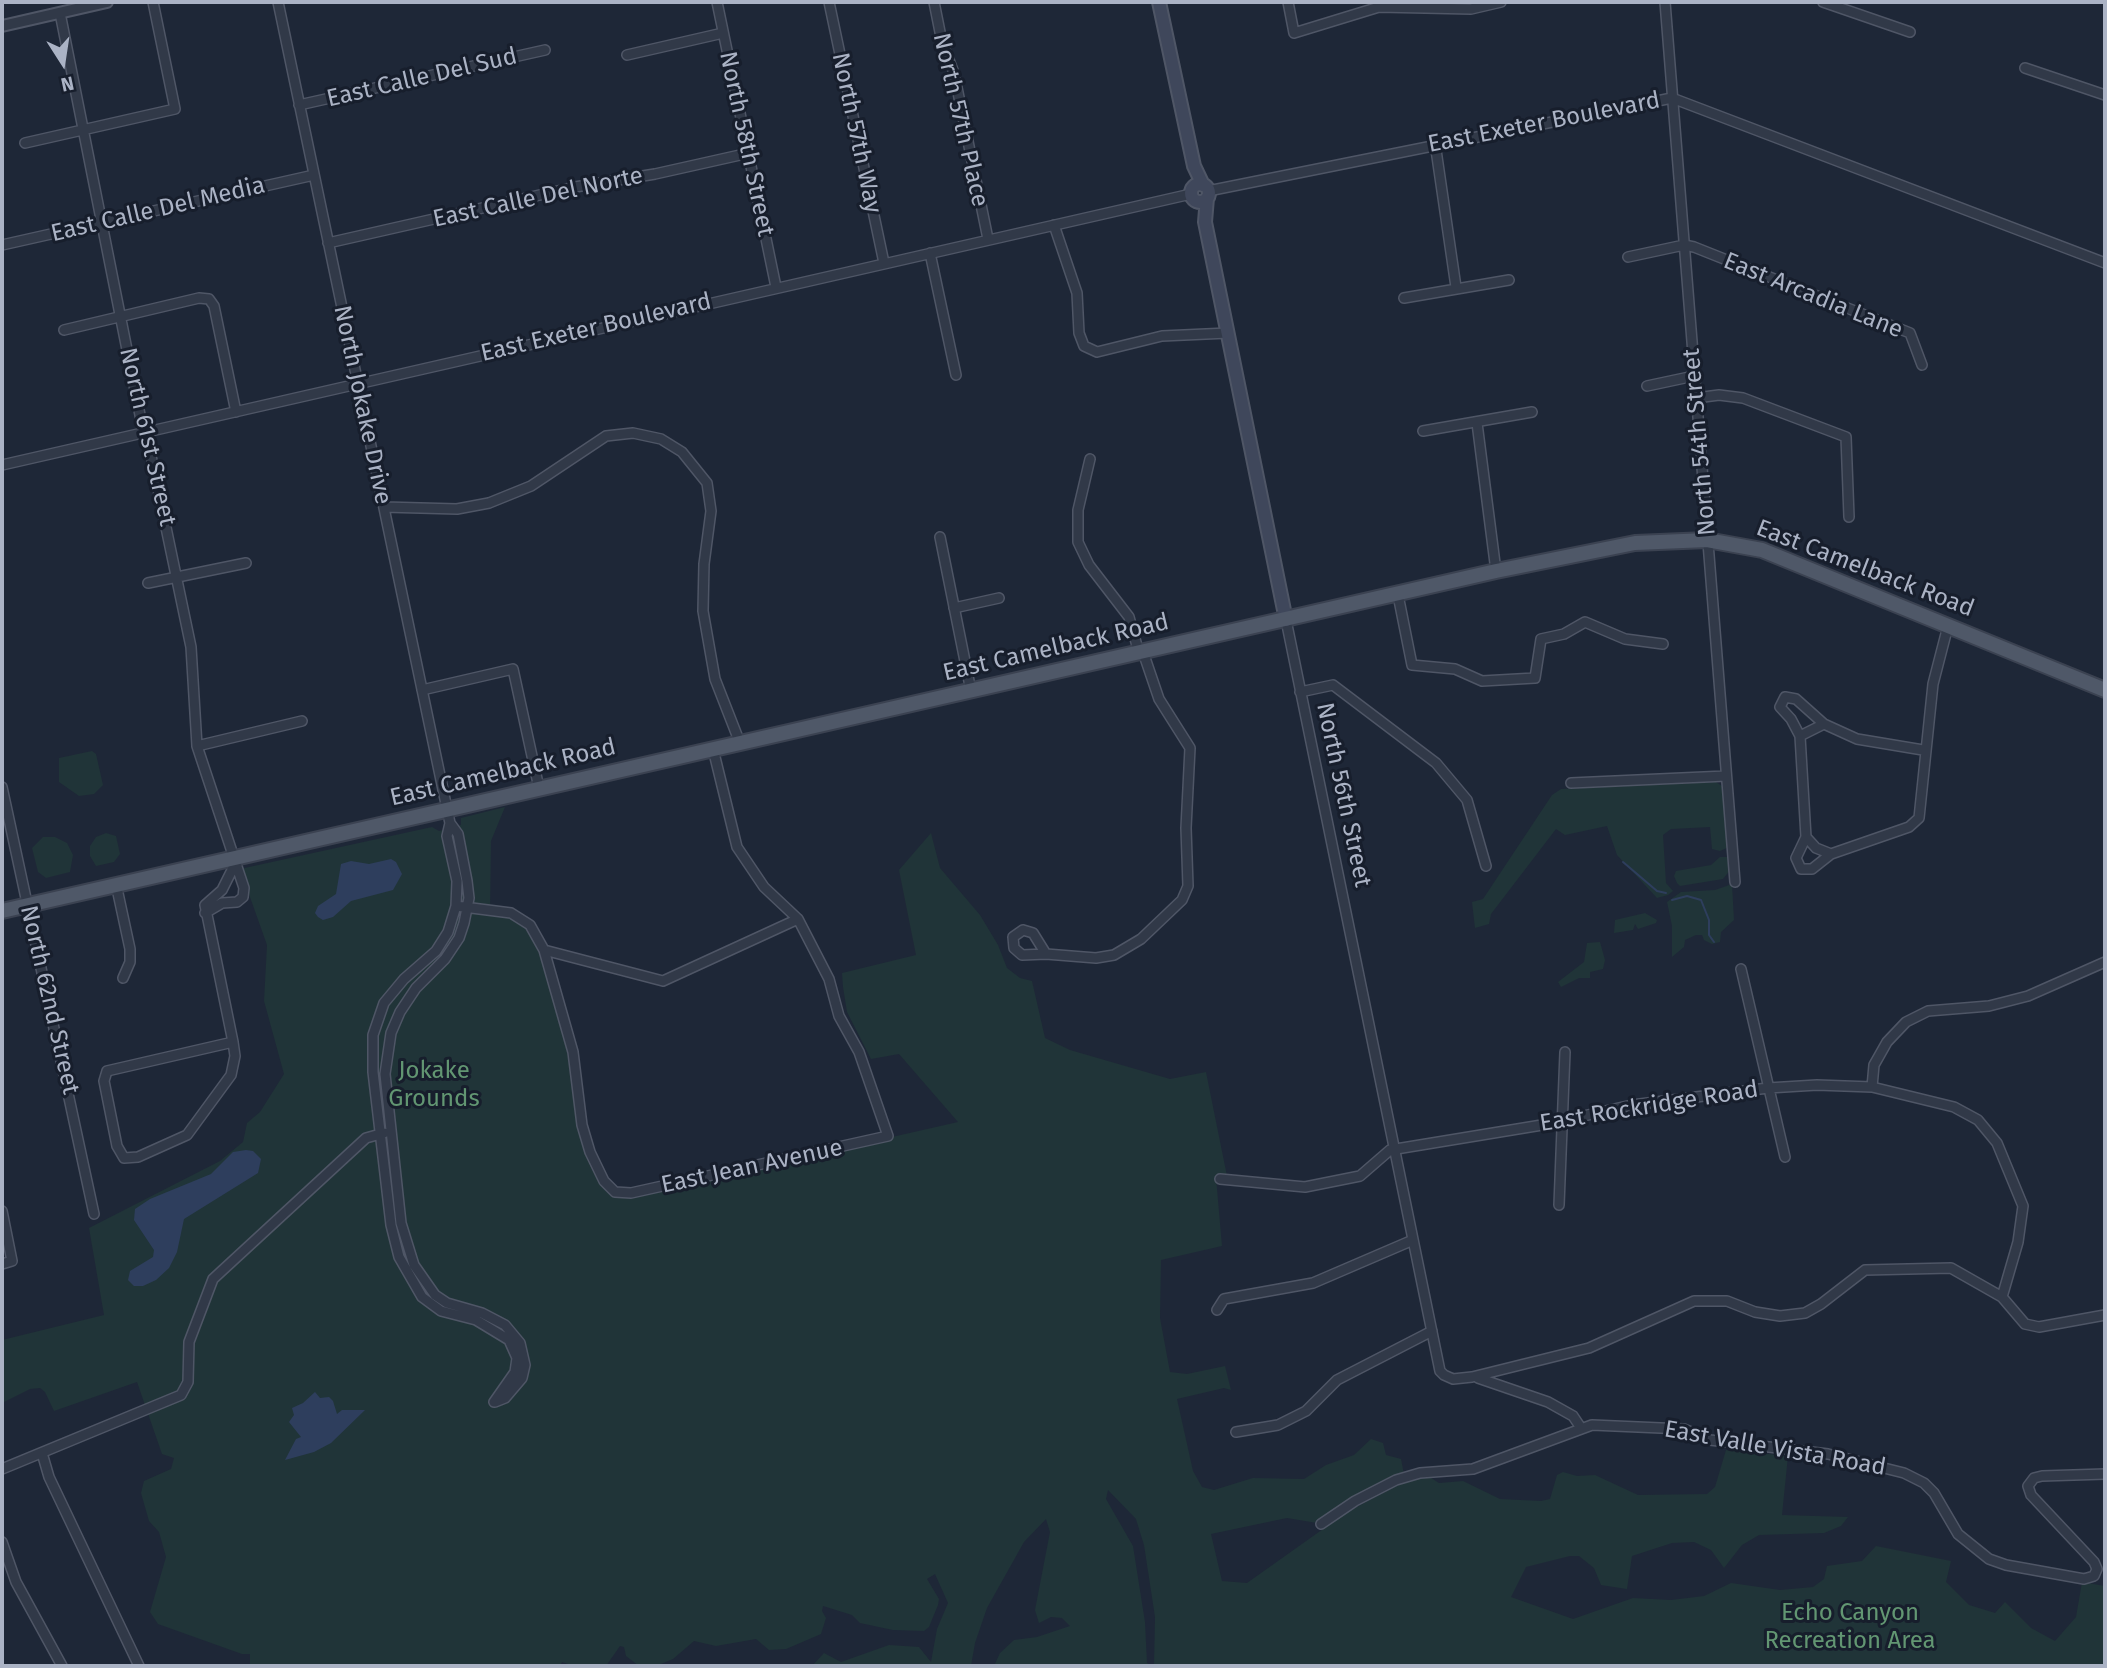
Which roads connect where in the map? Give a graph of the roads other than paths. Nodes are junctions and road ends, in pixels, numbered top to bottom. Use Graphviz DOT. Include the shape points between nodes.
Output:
graph roads {
  1 [pos="107,2"];
  2 [pos="153,2"];
  3 [pos="278,2"];
  4 [pos="717,2"];
  5 [pos="829,2"];
  6 [pos="934,2"];
  7 [pos="1159,2"];
  8 [pos="1288,2"];
  9 [pos="1501,2"];
  10 [pos="1665,2"];
  11 [pos="1823,2"];
  12 [pos="60,13"];
  13 [pos="2,26"];
  14 [pos="1910,32"];
  15 [pos="723,33"];
  16 [pos="545,50"];
  17 [pos="627,55"];
  18 [pos="2025,68"];
  19 [pos="2105,95"];
  20 [pos="1672,98"];
  21 [pos="299,105"];
  22 [pos="84,130"];
  23 [pos="25,143"];
  24 [pos="1435,144"];
  25 [pos="748,153"];
  26 [pos="314,175"];
  27 [pos="1199,193"];
  28 [pos="102,222"];
  29 [pos="1054,225"];
  30 [pos="988,239"];
  31 [pos="328,243"];
  32 [pos="2,245"];
  33 [pos="1684,245"];
  34 [pos="930,253"];
  35 [pos="1628,257"];
  36 [pos="884,263"];
  37 [pos="2105,263"];
  38 [pos="1510,280"];
  39 [pos="776,287"];
  40 [pos="1456,287"];
  41 [pos="1404,298"];
  42 [pos="120,316"];
  43 [pos="64,330"];
  44 [pos="1228,333"];
  45 [pos="1922,365"];
  46 [pos="956,375"];
  47 [pos="1694,376"];
  48 [pos="357,383"];
  49 [pos="1647,386"];
  50 [pos="1696,398"];
  51 [pos="236,412"];
  52 [pos="1532,412"];
  53 [pos="1477,423"];
  54 [pos="1423,431"];
  55 [pos="146,432"];
  56 [pos="1090,459"];
  57 [pos="2,466"];
  58 [pos="384,507"];
  59 [pos="1849,517"];
  60 [pos="940,537"];
  61 [pos="1707,540"];
  62 [pos="246,563"];
  63 [pos="1496,571"];
  64 [pos="178,577"];
  65 [pos="148,583"];
  66 [pos="1398,595"];
  67 [pos="999,598"];
  68 [pos="954,607"];
  69 [pos="1286,620"];
  70 [pos="1948,626"];
  71 [pos="1663,644"];
  72 [pos="1141,652"];
  73 [pos="2105,686"];
  74 [pos="422,690"];
  75 [pos="971,691"];
  76 [pos="1300,692"];
  77 [pos="302,721"];
  78 [pos="1824,724"];
  79 [pos="1801,736"];
  80 [pos="740,743"];
  81 [pos="197,746"];
  82 [pos="713,749"];
  83 [pos="1923,750"];
  84 [pos="1726,776"];
  85 [pos="1572,783"];
  86 [pos="2,787"];
  87 [pos="539,788"];
  88 [pos="448,816"];
  89 [pos="1806,837"];
  90 [pos="1831,854"];
  91 [pos="233,862"];
  92 [pos="1486,866"];
  93 [pos="1735,882"];
  94 [pos="116,884"];
  95 [pos="222,890"];
  96 [pos="228,902"];
  97 [pos="28,905"];
  98 [pos="456,906"];
  99 [pos="467,907"];
  100 [pos="2,911"];
  101 [pos="205,913"];
  102 [pos="798,919"];
  103 [pos="544,950"];
  104 [pos="1045,954"];
  105 [pos="2105,962"];
  106 [pos="1741,969"];
  107 [pos="123,978"];
  108 [pos="233,1042"];
  109 [pos="1565,1052"];
  110 [pos="1872,1087"];
  111 [pos="1768,1088"];
  112 [pos="1562,1120"];
  113 [pos="385,1133"];
  114 [pos="1396,1150"];
  115 [pos="1785,1157"];
  116 [pos="1220,1179"];
  117 [pos="1559,1205"];
  118 [pos="2,1211"];
  119 [pos="94,1214"];
  120 [pos="1413,1240"];
  121 [pos="2,1264"];
  122 [pos="2002,1297"];
  123 [pos="1217,1310"];
  124 [pos="2105,1315"];
  125 [pos="1432,1331"];
  126 [pos="1472,1377"];
  127 [pos="1581,1428"];
  128 [pos="1236,1432"];
  129 [pos="42,1453"];
  130 [pos="2,1469"];
  131 [pos="2105,1474"];
  132 [pos="1321,1524"];
  133 [pos="2,1542"];
  134 [pos="62,1666"];
  135 [pos="139,1666"];
  1 -- 12 [label="street"];
  2 -- 22 [label="street" via="175,109"];
  3 -- 21 [label="street, North Jokake Drive"];
  4 -- 15 [label="street, North 58th Street"];
  5 -- 36 [label="street, North 57th Way"];
  6 -- 30 [label="street, North 57th Place" via="954,73"];
  7 -- 27 [label="main road, North 56th Street"];
  8 -- 9 [label="street" via="1294,33 1379,7 1471,9"];
  10 -- 20 [label="street, North 54th Street"];
  11 -- 14 [label="street"];
  12 -- 13 [label="street"];
  12 -- 22 [label="street, North 61st Street"];
  15 -- 17 [label="street"];
  15 -- 25 [label="street, North 58th Street"];
  16 -- 21 [label="street, East Calle Del Sud"];
  18 -- 19 [label="street"];
  20 -- 24 [label="street, East Exeter Boulevard"];
  20 -- 33 [label="street, North 54th Street"];
  20 -- 37 [label="street, East Exeter Boulevard"];
  21 -- 26 [label="street, North Jokake Drive"];
  22 -- 23 [label="street"];
  22 -- 28 [label="street, North 61st Street"];
  24 -- 27 [label="street, East Exeter Boulevard"];
  24 -- 40 [label="street"];
  25 -- 31 [label="street, East Calle Del Norte"];
  25 -- 39 [label="street, North 58th Street"];
  26 -- 28 [label="street, East Calle Del Media"];
  26 -- 31 [label="street, North Jokake Drive"];
  27 -- 29 [label="street, East Exeter Boulevard"];
  27 -- 44 [label="main road, North 56th Street"];
  28 -- 32 [label="street, East Calle Del Media"];
  28 -- 42 [label="street, North 61st Street"];
  29 -- 30 [label="street, East Exeter Boulevard"];
  29 -- 44 [label="street" via="1077,293 1084,346 1097,352 1162,336"];
  30 -- 34 [label="street, East Exeter Boulevard"];
  31 -- 48 [label="street, North Jokake Drive"];
  33 -- 35 [label="street"];
  33 -- 45 [label="street, East Arcadia Lane" via="1910,333"];
  33 -- 47 [label="street, North 54th Street"];
  34 -- 36 [label="street, East Exeter Boulevard"];
  34 -- 46 [label="street"];
  36 -- 39 [label="street, East Exeter Boulevard"];
  38 -- 40 [label="street"];
  39 -- 48 [label="street, East Exeter Boulevard"];
  40 -- 41 [label="street"];
  42 -- 43 [label="street"];
  42 -- 51 [label="street" via="209,299"];
  42 -- 55 [label="street, North 61st Street"];
  44 -- 69 [label="main road, North 56th Street"];
  47 -- 49 [label="street"];
  47 -- 50 [label="street, North 54th Street"];
  48 -- 51 [label="street, East Exeter Boulevard"];
  48 -- 58 [label="street, North Jokake Drive"];
  50 -- 59 [label="street" via="1743,398 1848,439"];
  50 -- 61 [label="street, North 54th Street"];
  51 -- 55 [label="street, East Exeter Boulevard"];
  52 -- 53 [label="street"];
  53 -- 54 [label="street"];
  53 -- 63 [label="street"];
  55 -- 57 [label="street, East Exeter Boulevard"];
  55 -- 64 [label="street, North 61st Street"];
  56 -- 72 [label="street" via="1078,510 1079,542 1089,565 1129,617"];
  58 -- 74 [label="street, North Jokake Drive"];
  58 -- 80 [label="street" via="457,509 489,503 531,486 606,436 633,433 661,439 693,462 707,483 712,511 702,604 715,679"];
  60 -- 68 [label="street"];
  61 -- 63 [label="main road, East Camelback Road" via="1635,543"];
  61 -- 70 [label="main road, East Camelback Road" via="1773,554"];
  61 -- 84 [label="street, North 54th Street"];
  62 -- 64 [label="street"];
  63 -- 66 [label="main road, East Camelback Road"];
  64 -- 65 [label="street"];
  64 -- 81 [label="street, North 61st Street" via="194,664"];
  66 -- 69 [label="main road, East Camelback Road"];
  66 -- 71 [label="street" via="1412,665 1455,669 1482,681 1535,678 1541,639 1564,634 1585,622 1633,641"];
  67 -- 68 [label="street"];
  68 -- 75 [label="street"];
  69 -- 72 [label="main road, East Camelback Road"];
  69 -- 76 [label="street, North 56th Street"];
  70 -- 73 [label="main road, East Camelback Road"];
  70 -- 83 [label="street"];
  72 -- 75 [label="main road, East Camelback Road"];
  72 -- 104 [label="street" via="1159,699 1190,748 1188,886 1182,900 1141,939 1114,955"];
  74 -- 87 [label="street" via="513,669"];
  74 -- 88 [label="street, North Jokake Drive"];
  75 -- 80 [label="main road, East Camelback Road"];
  76 -- 92 [label="street" via="1334,685 1436,763 1466,800"];
  76 -- 114 [label="street, North 56th Street"];
  77 -- 81 [label="street"];
  78 -- 79 [label="street"];
  78 -- 79 [label="street" via="1796,699 1785,697 1780,708"];
  78 -- 83 [label="street" via="1857,739"];
  79 -- 89 [label="street"];
  80 -- 82 [label="main road, East Camelback Road"];
  81 -- 91 [label="street, North 61st Street"];
  82 -- 87 [label="main road, East Camelback Road"];
  82 -- 102 [label="street" via="737,848 764,887"];
  83 -- 90 [label="street" via="1919,818 1909,827"];
  84 -- 85 [label="street"];
  84 -- 93 [label="street, North 54th Street"];
  86 -- 97 [label="street, North 62nd Street"];
  87 -- 88 [label="main road, East Camelback Road"];
  88 -- 91 [label="main road, East Camelback Road"];
  88 -- 98 [label="street"];
  88 -- 99 [label="street" via="458,834"];
  89 -- 90 [label="street"];
  89 -- 90 [label="street" via="1796,859 1801,869 1812,869"];
  91 -- 94 [label="main road, East Camelback Road"];
  91 -- 95 [label="street"];
  91 -- 96 [label="street, North 61st Street" via="243,897"];
  94 -- 97 [label="main road, East Camelback Road"];
  94 -- 107 [label="street" via="130,949"];
  95 -- 96 [label="street"];
  95 -- 101 [label="street" via="207,901"];
  96 -- 101 [label="street"];
  97 -- 100 [label="main road, East Camelback Road"];
  97 -- 119 [label="street, North 62nd Street"];
  98 -- 99 [label="street"];
  98 -- 113 [label="street" via="436,951 384,1003 373,1035 373,1072"];
  99 -- 103 [label="street" via="511,913 530,925"];
  99 -- 113 [label="street" via="459,938 410,995 391,1033 385,1074"];
  101 -- 108 [label="street"];
  102 -- 103 [label="street" via="663,981"];
  102 -- 103 [label="street, East Jean Avenue" via="829,979 839,1016 859,1052 888,1136 645,1191 615,1192 604,1181 584,1134 573,1052"];
  105 -- 110 [label="street" via="2028,996 1989,1006 1928,1010 1906,1022 1887,1042 1874,1065"];
  106 -- 111 [label="street"];
  108 -- 108 [label="street" via="231,1074 187,1135 138,1157 124,1158 117,1146 104,1081 107,1071"];
  109 -- 112 [label="street"];
  110 -- 111 [label="street, East Rockridge Road"];
  110 -- 122 [label="street, East Rockridge Road" via="1954,1107 1978,1120 1997,1143 2023,1206"];
  111 -- 112 [label="street, East Rockridge Road" via="1632,1105"];
  111 -- 115 [label="street"];
  112 -- 114 [label="street, East Rockridge Road"];
  112 -- 117 [label="street"];
  113 -- 113 [label="street" via="391,1225 399,1257 422,1297 441,1311 476,1320 509,1340 517,1359 515,1372 494,1402 505,1398 522,1378 520,1343 505,1325 447,1303 423,1282 401,1223"];
  113 -- 129 [label="street" via="366,1138 213,1279 189,1342 188,1382 181,1395"];
  114 -- 116 [label="street, East Rockridge Road" via="1384,1154 1360,1176 1318,1185"];
  114 -- 120 [label="street, North 56th Street"];
  118 -- 121 [label="street" via="12,1261"];
  120 -- 123 [label="street" via="1313,1283 1224,1299"];
  120 -- 125 [label="street, North 56th Street"];
  122 -- 124 [label="street" via="2025,1324 2039,1327"];
  122 -- 126 [label="street" via="1951,1268 1865,1269 1805,1313 1780,1316 1727,1301 1694,1301 1589,1348"];
  125 -- 126 [label="street, North 56th Street" via="1444,1375"];
  125 -- 128 [label="street" via="1337,1380 1306,1411 1278,1425"];
  126 -- 127 [label="street" via="1548,1402 1573,1416"];
  127 -- 131 [label="street, East Valle Vista Road" via="1684,1429 1710,1440 1828,1454 1892,1469 1924,1483 1958,1534 1989,1559 2084,1579 2094,1576 2094,1562 2031,1495 2028,1486 2042,1476"];
  127 -- 132 [label="street, East Valle Vista Road" via="1473,1469 1396,1480"];
  129 -- 130 [label="street"];
  129 -- 135 [label="street" via="49,1477"];
  133 -- 134 [label="street" via="16,1582"];
}
